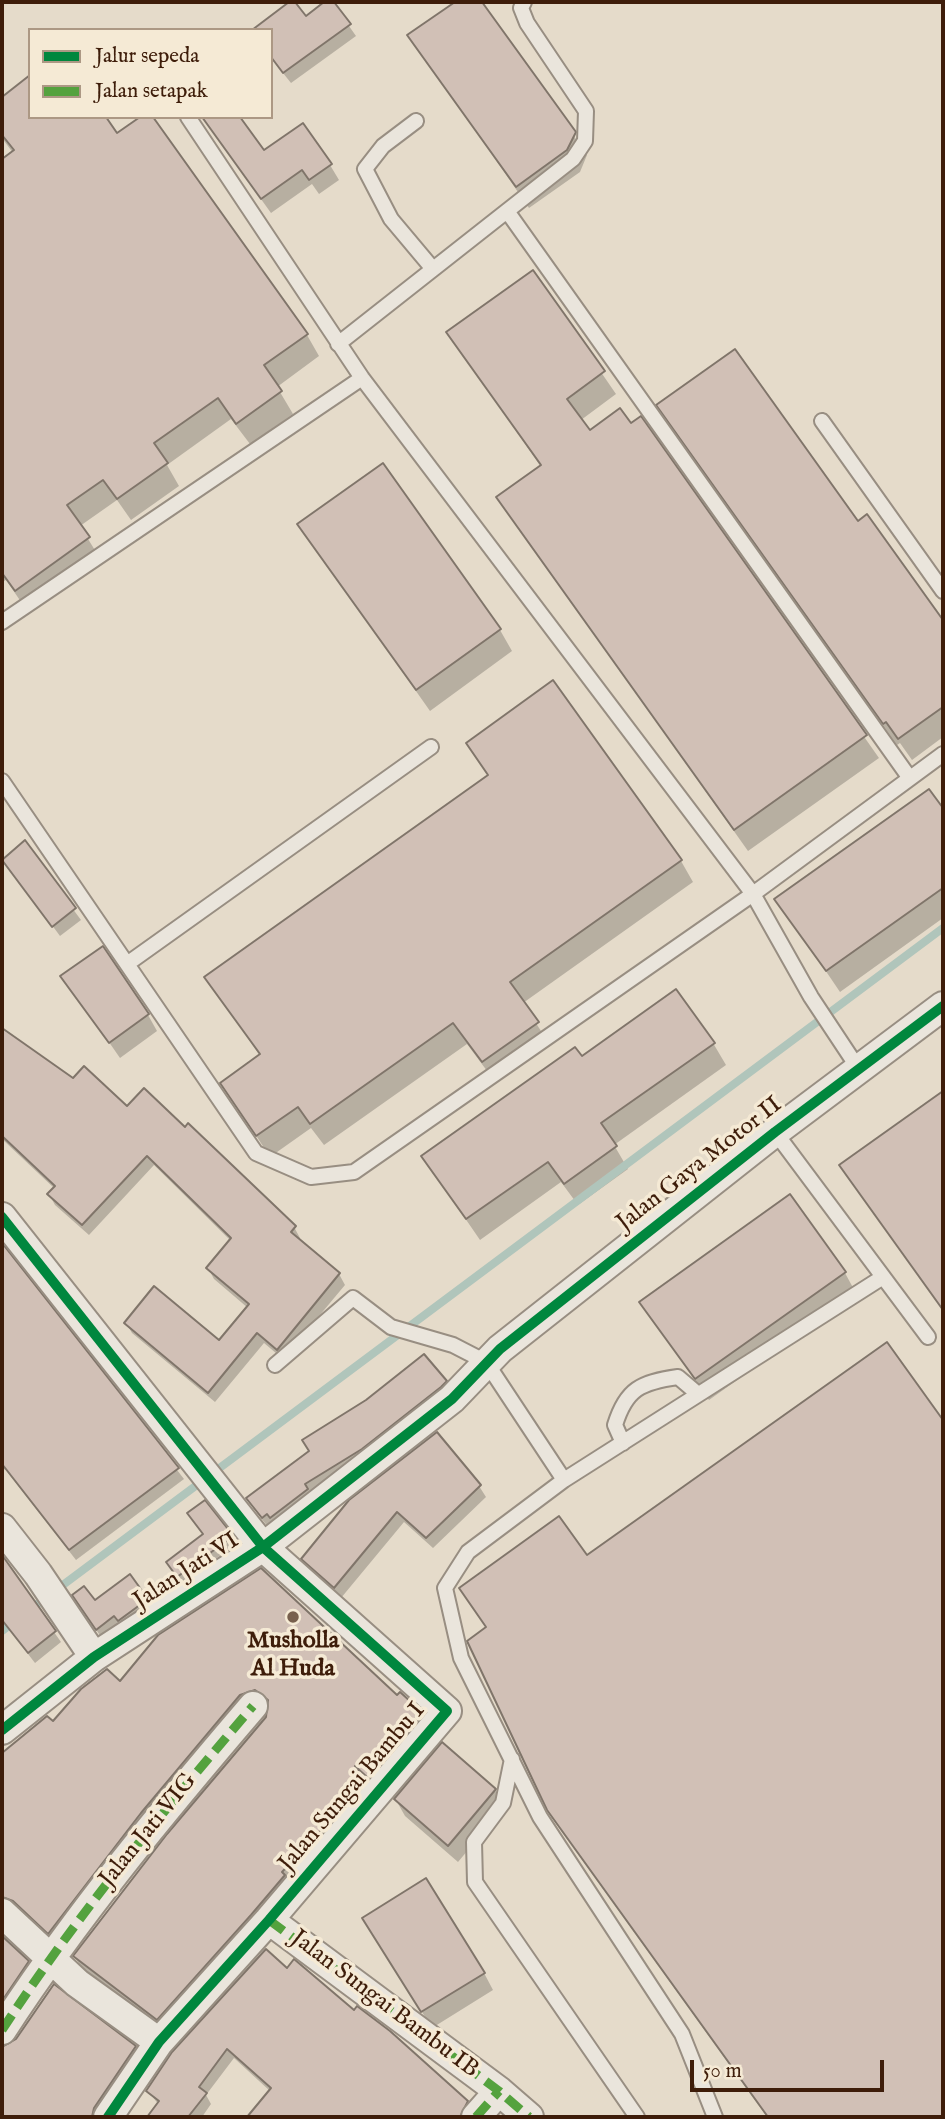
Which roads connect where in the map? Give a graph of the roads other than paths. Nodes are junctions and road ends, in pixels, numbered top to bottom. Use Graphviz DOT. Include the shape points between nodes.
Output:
graph roads {
  1 [pos="524,2"];
  2 [pos="189,119"];
  3 [pos="416,121"];
  4 [pos="507,211"];
  5 [pos="433,269"];
  6 [pos="338,344"];
  7 [pos="362,377"];
  8 [pos="822,422"];
  9 [pos="943,591"];
  10 [pos="2,622"];
  11 [pos="431,747"];
  12 [pos="943,754"];
  13 [pos="909,776"];
  14 [pos="2,781"];
  15 [pos="753,894"];
  16 [pos="127,964"];
  17 [pos="943,1006"];
  18 [pos="858,1068"];
  19 [pos="775,1132"];
  20 [pos="2,1217"];
  21 [pos="883,1277"];
  22 [pos="928,1337"];
  23 [pos="486,1362"];
  24 [pos="275,1365"];
  25 [pos="698,1394"];
  26 [pos="623,1443"];
  27 [pos="564,1480"];
  28 [pos="2,1528"];
  29 [pos="263,1547"];
  30 [pos="94,1657"];
  31 [pos="253,1706"];
  32 [pos="2,1730"];
  33 [pos="512,1759"];
  34 [pos="2,1913"];
  35 [pos="269,1920"];
  36 [pos="48,1959"];
  37 [pos="2,2030"];
  38 [pos="159,2042"];
  39 [pos="499,2091"];
  40 [pos="108,2117"];
  41 [pos="476,2117"];
  42 [pos="529,2117"];
  43 [pos="637,2117"];
  44 [pos="715,2117"];
  1 -- 4 [label="lane" via="521,8 527,23 586,111 585,141 573,159"];
  2 -- 6 [label="lane"];
  3 -- 5 [label="lane" via="383,146 365,169 391,219"];
  4 -- 5 [label="lane"];
  4 -- 13 [label="lane"];
  5 -- 6 [label="lane"];
  6 -- 7 [label="lane"];
  7 -- 10 [label="lane"];
  7 -- 15 [label="lane"];
  8 -- 9 [label="lane"];
  11 -- 16 [label="lane"];
  12 -- 13 [label="lane"];
  13 -- 15 [label="lane"];
  14 -- 16 [label="lane"];
  15 -- 16 [label="lane" via="354,1172 311,1177 256,1153"];
  15 -- 18 [label="lane" via="811,997"];
  17 -- 18 [label="street, Jalan Gaya Motor II"];
  18 -- 19 [label="street, Jalan Gaya Motor II"];
  19 -- 21 [label="lane"];
  19 -- 23 [label="street, Jalan Gaya Motor II"];
  20 -- 29 [label="street, Jalan Sungai Bambu I"];
  21 -- 22 [label="lane"];
  21 -- 25 [label="lane"];
  23 -- 24 [label="lane" via="453,1345 397,1329 353,1298"];
  23 -- 27 [label="lane"];
  23 -- 29 [label="street, Jalan Jati VI" via="452,1399"];
  25 -- 26 [label="lane"];
  25 -- 26 [label="lane" via="678,1377 642,1387 623,1400 615,1425"];
  26 -- 27 [label="lane"];
  27 -- 33 [label="lane" via="468,1552 445,1588 461,1658"];
  28 -- 30 [label="street"];
  29 -- 30 [label="street, Jalan Jati VI"];
  29 -- 35 [label="street, Jalan Sungai Bambu I" via="447,1711"];
  30 -- 32 [label="street, Jalan Jati VI"];
  31 -- 36 [label="street, Jalan Jati VIG" via="143,1835"];
  33 -- 43 [label="lane" via="503,1803 474,1842 475,1882"];
  33 -- 44 [label="lane" via="540,1817 682,2034"];
  34 -- 36 [label="street"];
  35 -- 38 [label="street, Jalan Sungai Bambu I"];
  35 -- 39 [label="street, Jalan Sungai Bambu IB"];
  36 -- 37 [label="street, Jalan Jati VIG"];
  36 -- 38 [label="street"];
  38 -- 40 [label="street, Jalan Sungai Bambu I"];
  39 -- 41 [label="street, Jalan Sungai Bambu IB"];
  39 -- 42 [label="street, Jalan Sungai Bambu IB"];
}
